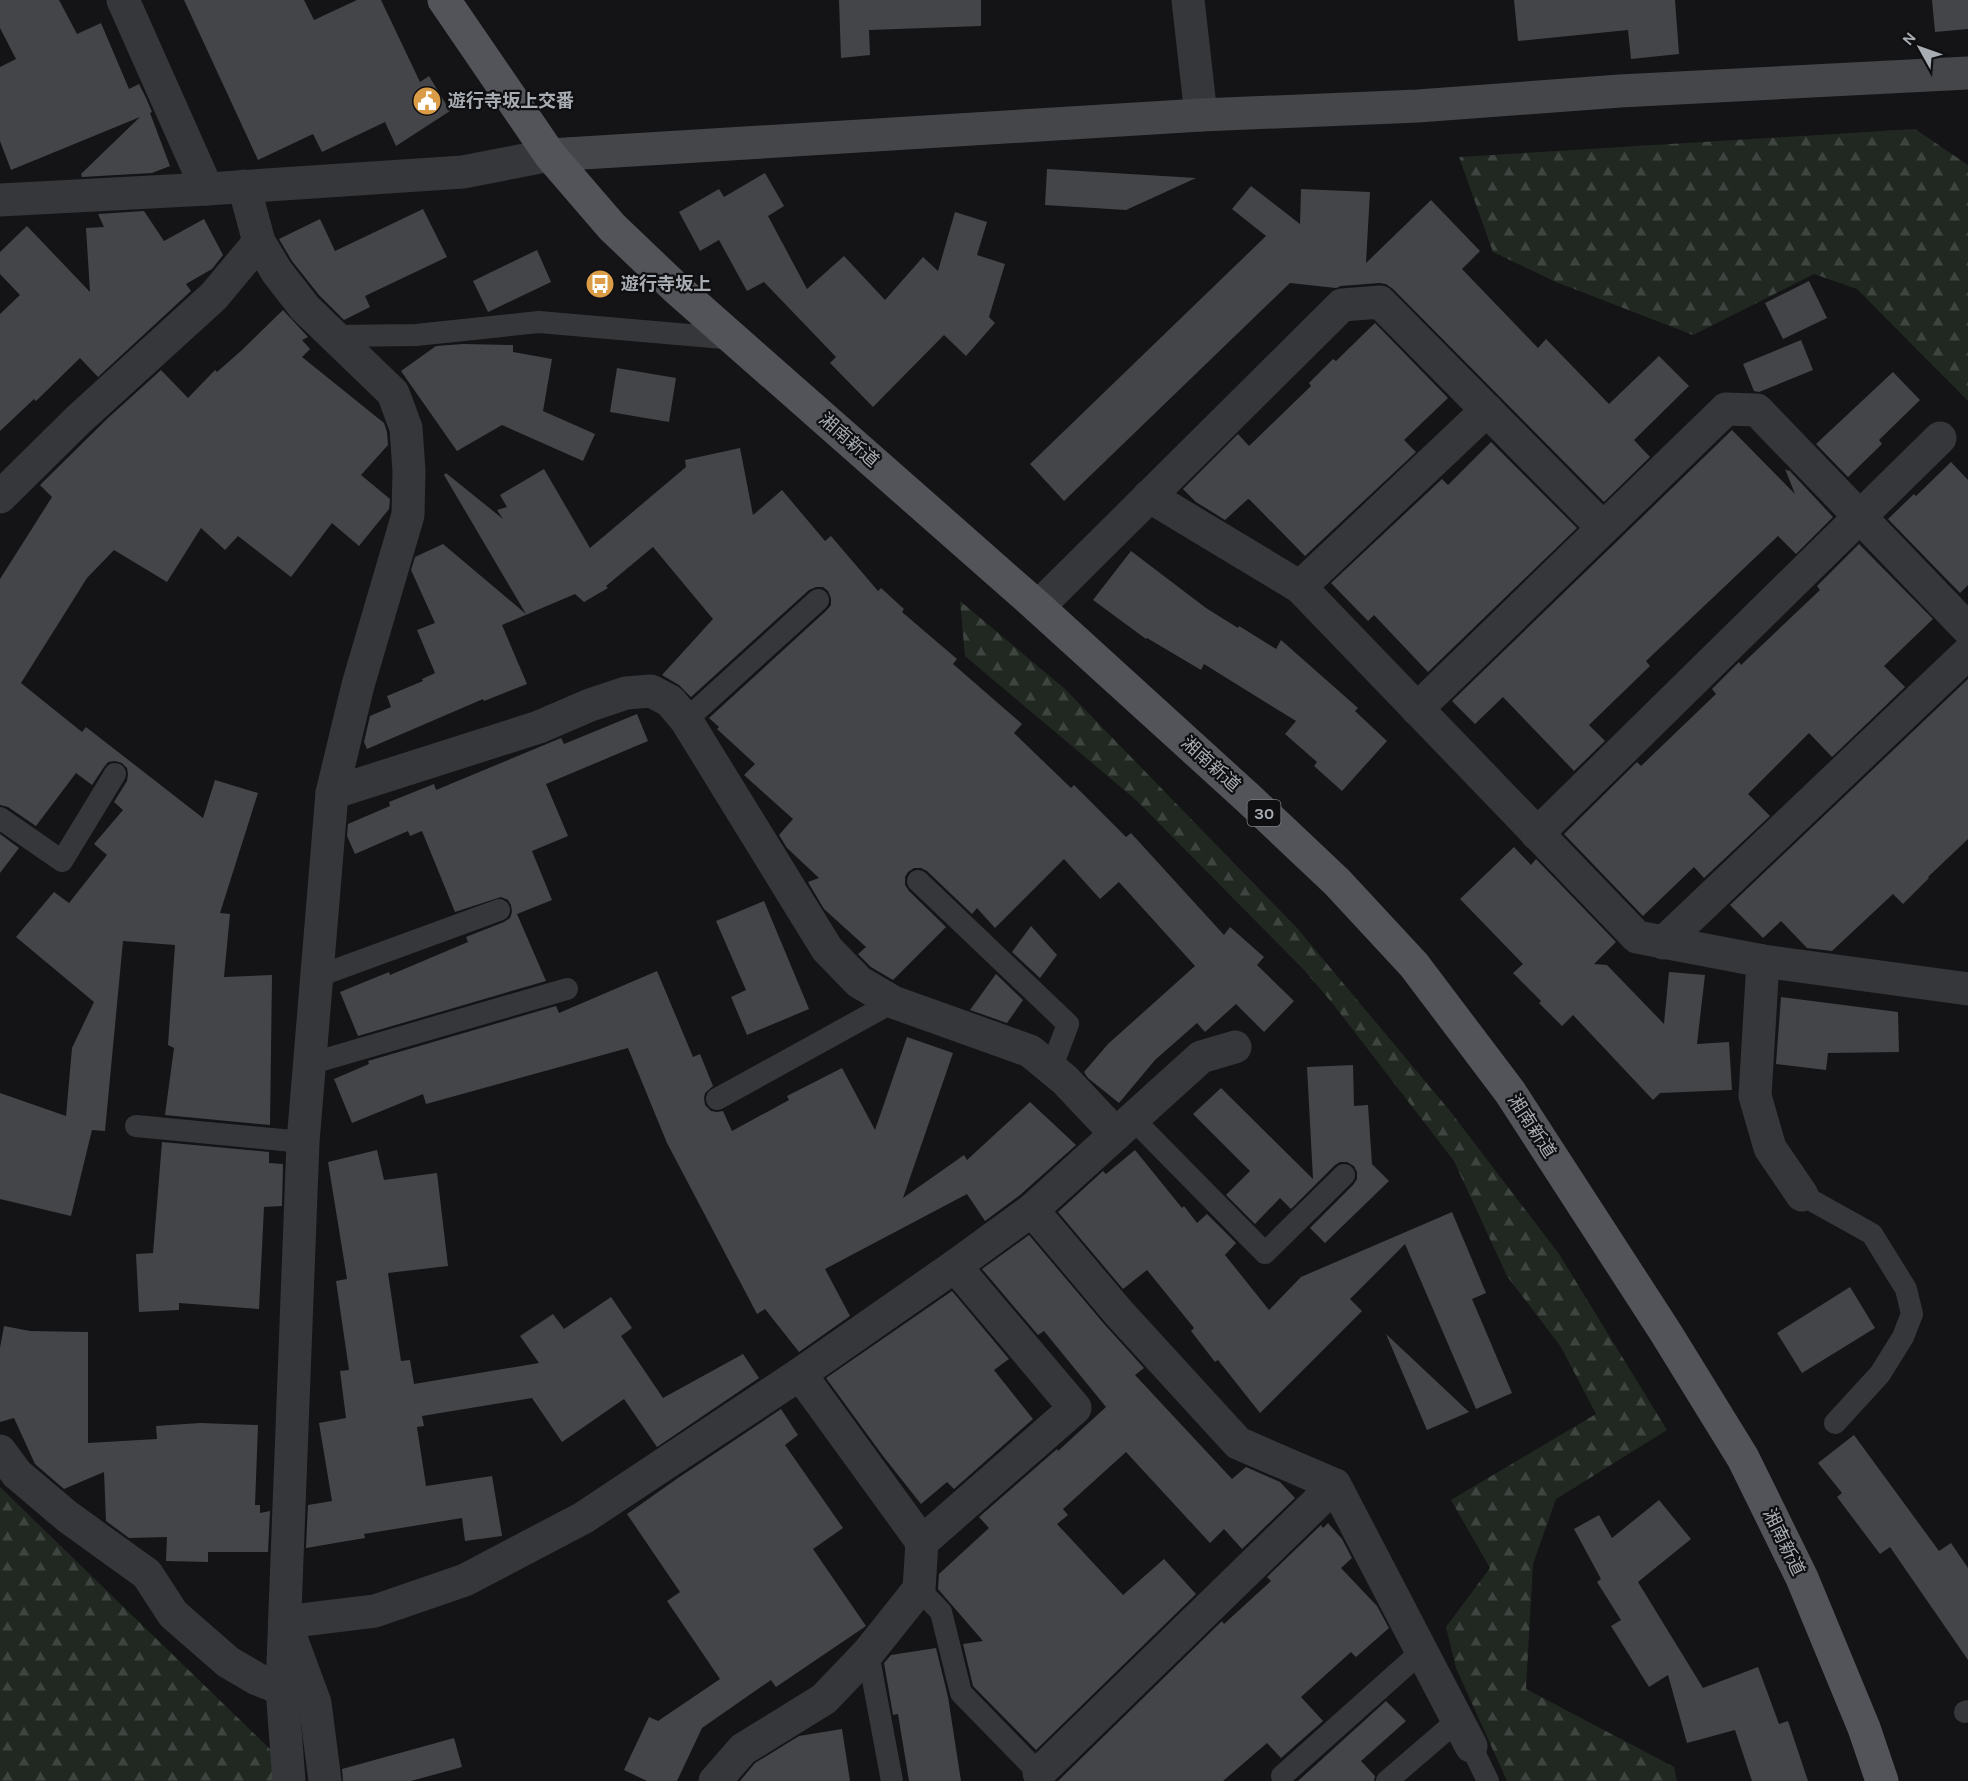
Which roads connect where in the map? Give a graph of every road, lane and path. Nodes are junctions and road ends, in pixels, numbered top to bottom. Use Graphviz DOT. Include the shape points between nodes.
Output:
graph roads {
  1 [pos="123,0"];
  2 [pos="444,0"];
  3 [pos="1188,0"];
  4 [pos="1968,73"];
  5 [pos="1201,115"];
  6 [pos="550,155"];
  7 [pos="244,186"];
  8 [pos="207,189"];
  9 [pos="0,200"];
  10 [pos="259,242"];
  11 [pos="334,336"];
  12 [pos="735,339"];
  13 [pos="1486,410"];
  14 [pos="1940,438"];
  15 [pos="1149,496"];
  16 [pos="0,497"];
  17 [pos="1860,517"];
  18 [pos="1603,528"];
  19 [pos="1300,587"];
  20 [pos="818,600"];
  21 [pos="1038,607"];
  22 [pos="1968,629"];
  23 [pos="1968,652"];
  24 [pos="1417,709"];
  25 [pos="686,720"];
  26 [pos="115,774"];
  27 [pos="332,793"];
  28 [pos="0,818"];
  29 [pos="1537,834"];
  30 [pos="918,881"];
  31 [pos="499,910"];
  32 [pos="1663,943"];
  33 [pos="1763,961"];
  34 [pos="316,977"];
  35 [pos="567,989"];
  36 [pos="1968,989"];
  37 [pos="893,1002"];
  38 [pos="1235,1047"];
  39 [pos="309,1064"];
  40 [pos="1051,1069"];
  41 [pos="717,1099"];
  42 [pos="136,1126"];
  43 [pos="1125,1126"];
  44 [pos="303,1142"];
  45 [pos="1344,1175"];
  46 [pos="1802,1195"];
  47 [pos="1032,1210"];
  48 [pos="955,1266"];
  49 [pos="800,1374"];
  50 [pos="1835,1423"];
  51 [pos="0,1451"];
  52 [pos="1335,1485"];
  53 [pos="922,1542"];
  54 [pos="919,1589"];
  55 [pos="285,1622"];
  56 [pos="1421,1652"];
  57 [pos="868,1653"];
  58 [pos="282,1689"];
  59 [pos="1464,1733"];
  60 [pos="1282,1776"];
  61 [pos="1040,1777"];
  62 [pos="289,1781"];
  63 [pos="325,1781"];
  64 [pos="715,1781"];
  65 [pos="892,1781"];
  66 [pos="1386,1781"];
  67 [pos="1488,1781"];
  68 [pos="1882,1781"];
  1 -- 8 [label="street"];
  2 -- 6 [label="main road, 湘南新道 / 30"];
  3 -- 5 [label="street"];
  4 -- 5 [label="street"];
  5 -- 6 [label="street"];
  6 -- 7 [label="street" via="463,172"];
  6 -- 12 [label="main road, 湘南新道 / 30" via="612,227"];
  7 -- 8 [label="street"];
  7 -- 10 [label="street"];
  8 -- 9 [label="street"];
  10 -- 11 [label="street" via="305,308"];
  10 -- 16 [label="street" via="214,296"];
  11 -- 12 [label="lane" via="416,335 539,322"];
  11 -- 27 [label="street" via="393,393 406,428 409,471 408,515 358,686"];
  12 -- 21 [label="main road, 湘南新道 / 30"];
  13 -- 15 [label="street" via="1380,302 1342,305"];
  13 -- 18 [label="street"];
  13 -- 19 [label="street"];
  14 -- 17 [label="street"];
  15 -- 19 [label="street"];
  15 -- 21 [label="street"];
  17 -- 18 [label="street" via="1757,410 1726,408"];
  17 -- 22 [label="street"];
  17 -- 29 [label="street"];
  18 -- 24 [label="street"];
  19 -- 24 [label="street"];
  20 -- 25 [label="lane"];
  21 -- 68 [label="main road, 湘南新道 / 30" via="1337,882 1414,965 1510,1092 1743,1458 1802,1578"];
  23 -- 32 [label="street"];
  24 -- 29 [label="street"];
  25 -- 27 [label="street" via="670,701 651,691 626,693 539,727"];
  25 -- 37 [label="street" via="827,949 860,982"];
  26 -- 28 [label="lane" via="62,861"];
  27 -- 34 [label="street"];
  29 -- 32 [label="street" via="1637,937"];
  30 -- 40 [label="lane" via="1068,1024"];
  31 -- 34 [label="lane"];
  32 -- 33 [label="street"];
  33 -- 36 [label="street"];
  33 -- 46 [label="street" via="1755,1096 1770,1148"];
  34 -- 39 [label="street"];
  35 -- 39 [label="lane"];
  37 -- 40 [label="street" via="1030,1052"];
  37 -- 41 [label="lane"];
  38 -- 43 [label="street" via="1202,1057"];
  39 -- 44 [label="street"];
  40 -- 43 [label="street"];
  42 -- 44 [label="lane"];
  43 -- 45 [label="lane" via="1265,1253"];
  43 -- 47 [label="street"];
  44 -- 55 [label="street"];
  46 -- 50 [label="lane" via="1872,1234 1906,1289 1912,1314 1880,1374"];
  47 -- 48 [label="street"];
  47 -- 52 [label="street" via="1119,1313 1238,1443"];
  48 -- 49 [label="street"];
  48 -- 53 [label="street" via="1075,1408"];
  49 -- 53 [label="street"];
  49 -- 55 [label="street" via="583,1518 465,1580 375,1611"];
  51 -- 58 [label="street" via="17,1474 68,1517 147,1574 173,1614 228,1662"];
  52 -- 56 [label="street"];
  52 -- 61 [label="street"];
  53 -- 54 [label="street"];
  54 -- 57 [label="street"];
  54 -- 61 [label="lane" via="941,1612 961,1693"];
  55 -- 58 [label="street"];
  55 -- 63 [label="street" via="315,1703"];
  56 -- 59 [label="street"];
  56 -- 60 [label="lane"];
  57 -- 64 [label="street" via="824,1699 742,1749"];
  57 -- 65 [label="lane"];
  58 -- 62 [label="street"];
  59 -- 66 [label="lane"];
  59 -- 67 [label="lane"];
}
